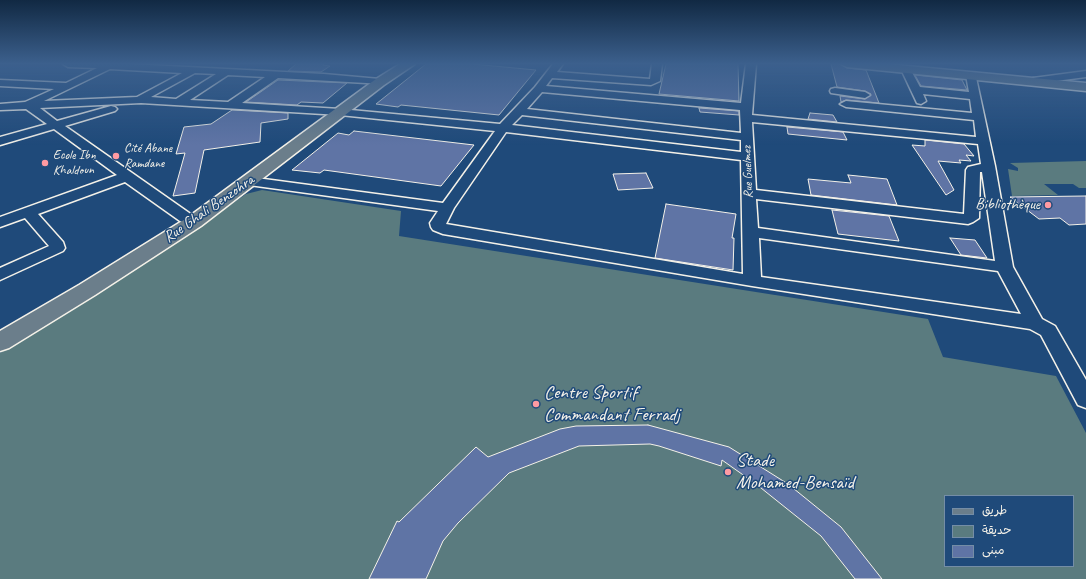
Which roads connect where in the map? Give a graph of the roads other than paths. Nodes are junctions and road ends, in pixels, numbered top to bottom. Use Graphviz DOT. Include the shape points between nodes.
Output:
graph roads {
  1 [pos="57,91"];
  2 [pos="154,91"];
  3 [pos="196,91"];
  4 [pos="252,91"];
  5 [pos="362,91"];
  6 [pos="537,91"];
  7 [pos="556,91"];
  8 [pos="748,91"];
  9 [pos="835,91"];
  10 [pos="916,91"];
  11 [pos="926,91"];
  12 [pos="974,91"];
  13 [pos="49,95"];
  14 [pos="975,96"];
  15 [pos="138,100"];
  16 [pos="921,101"];
  17 [pos="177,103"];
  18 [pos="846,104"];
  19 [pos="28,106"];
  20 [pos="230,106"];
  21 [pos="1,107"];
  22 [pos="518,111"];
  23 [pos="333,112"];
  24 [pos="746,113"];
  25 [pos="927,113"];
  26 [pos="978,117"];
  27 [pos="55,125"];
  28 [pos="503,128"];
  29 [pos="747,137"];
  30 [pos="0,141"];
  31 [pos="983,141"];
  32 [pos="748,157"];
  33 [pos="988,166"];
  34 [pos="128,176"];
  35 [pos="248,181"];
  36 [pos="749,194"];
  37 [pos="447,208"];
  38 [pos="28,212"];
  39 [pos="190,220"];
  40 [pos="0,222"];
  41 [pos="750,232"];
  42 [pos="1004,267"];
  43 [pos="0,275"];
  44 [pos="752,281"];
  45 [pos="1035,323"];
  46 [pos="0,326"];
  47 [pos="0,342"];
  48 [pos="1086,399"];
  1 -- 13 [label="street"];
  2 -- 15 [label="street"];
  3 -- 17 [label="street"];
  4 -- 20 [label="street"];
  5 -- 23 [label="main road, Rue Ghali Benzohra"];
  6 -- 22 [label="street"];
  7 -- 24 [label="street"];
  8 -- 24 [label="street, Rue Guelmez"];
  9 -- 16 [label="street"];
  10 -- 16 [label="street"];
  11 -- 14 [label="street"];
  12 -- 14 [label="street"];
  13 -- 19 [label="street"];
  13 -- 21 [label="street"];
  14 -- 26 [label="street"];
  15 -- 17 [label="street"];
  15 -- 19 [label="street"];
  15 -- 27 [label="street"];
  16 -- 25 [label="street"];
  17 -- 20 [label="street"];
  18 -- 25 [label="street"];
  19 -- 21 [label="street"];
  19 -- 27 [label="street"];
  20 -- 23 [label="street"];
  22 -- 28 [label="street"];
  22 -- 29 [label="street"];
  23 -- 28 [label="street"];
  23 -- 35 [label="main road, Rue Ghali Benzohra"];
  23 -- 39 [label="main road, Rue Ghali Benzohra"];
  24 -- 29 [label="street, Rue Guelmez"];
  24 -- 31 [label="street"];
  25 -- 26 [label="street"];
  26 -- 31 [label="street"];
  27 -- 30 [label="street"];
  27 -- 34 [label="street"];
  28 -- 32 [label="street"];
  28 -- 37 [label="street"];
  29 -- 32 [label="street, Rue Guelmez"];
  31 -- 33 [label="street"];
  32 -- 36 [label="street, Rue Guelmez"];
  33 -- 36 [label="street" via="973,170 971,218 968,219"];
  33 -- 42 [label="street"];
  34 -- 38 [label="street"];
  34 -- 39 [label="street"];
  35 -- 37 [label="street"];
  35 -- 39 [label="main road, Rue Ghali Benzohra"];
  36 -- 41 [label="street, Rue Guelmez"];
  37 -- 44 [label="street" via="438,224 443,229"];
  38 -- 40 [label="street"];
  38 -- 43 [label="street" via="57,248"];
  39 -- 46 [label="main road, Rue Ghali Benzohra"];
  39 -- 47 [label="main road, Rue Ghali Benzohra" via="87,290"];
  41 -- 42 [label="street"];
  41 -- 44 [label="street, Rue Guelmez"];
  42 -- 45 [label="street"];
  44 -- 45 [label="street"];
  45 -- 48 [label="street" via="1048,331"];
}
